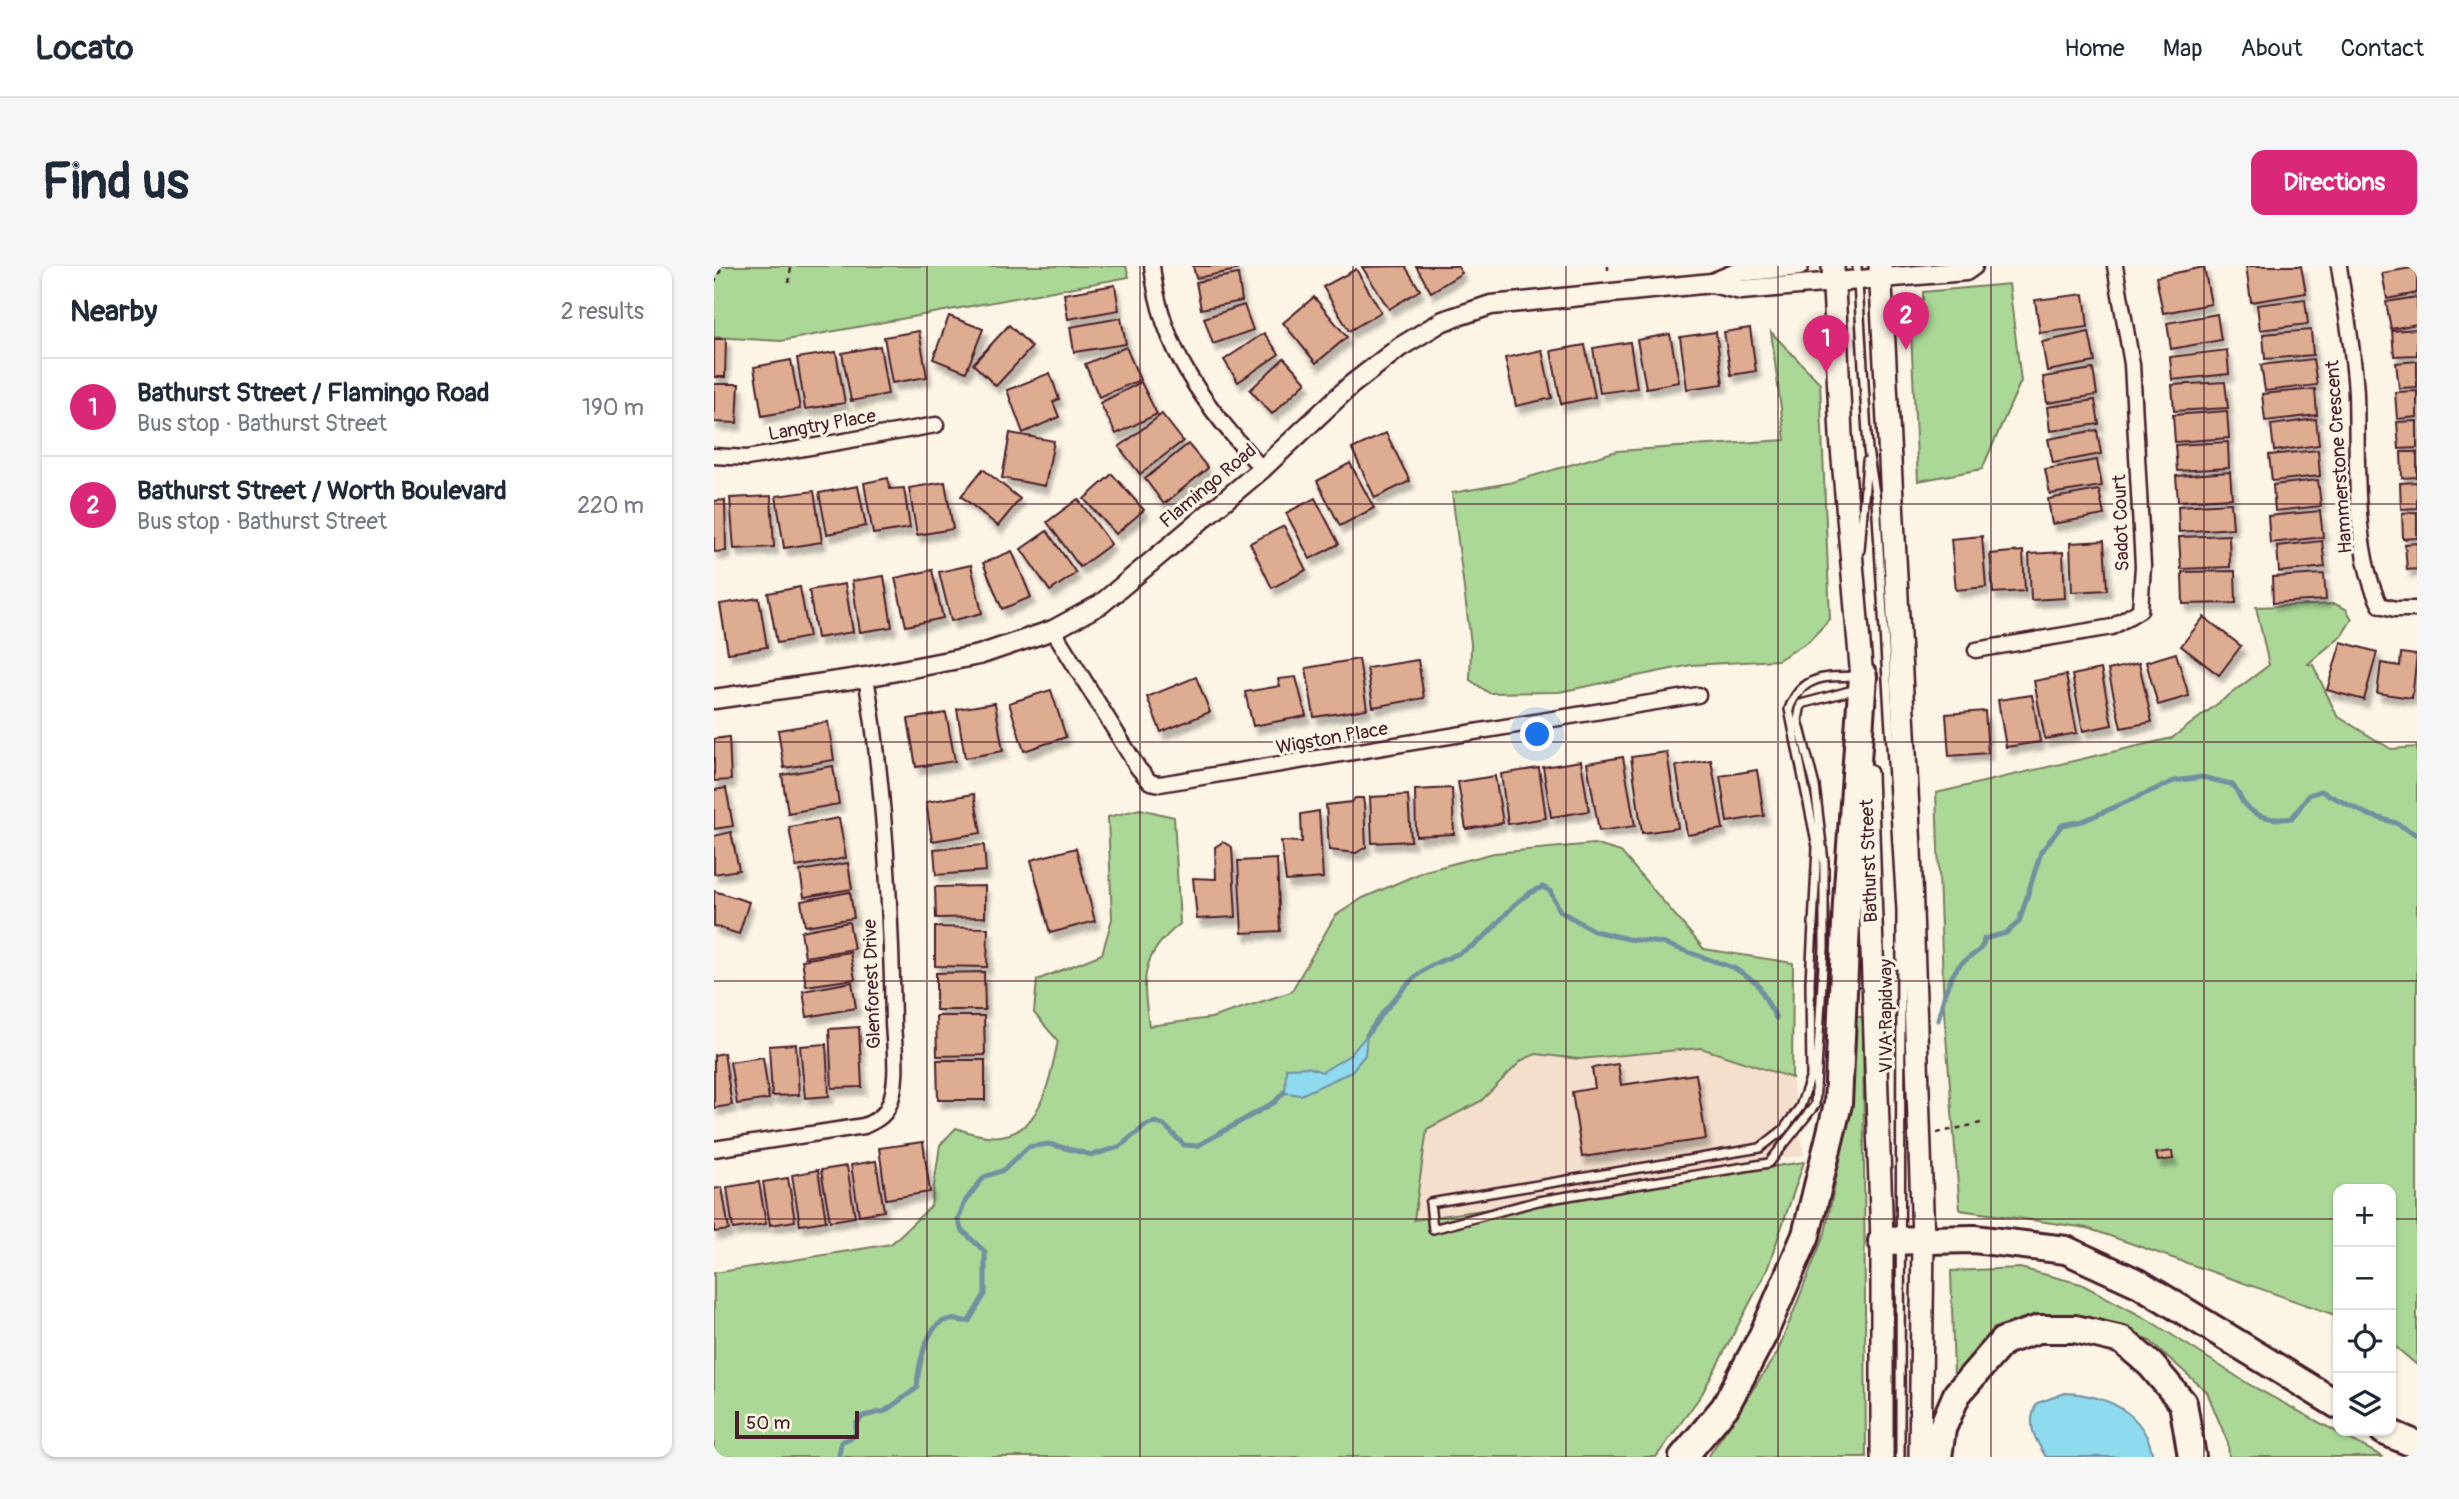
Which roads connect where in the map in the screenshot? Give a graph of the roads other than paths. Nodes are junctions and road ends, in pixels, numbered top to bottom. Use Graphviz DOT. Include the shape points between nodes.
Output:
graph roads {
  1 [pos="1152,266"];
  2 [pos="1798,266"];
  3 [pos="1973,266"];
  4 [pos="2115,266"];
  5 [pos="2339,266"];
  6 [pos="1880,273"];
  7 [pos="1857,274"];
  8 [pos="1834,275"];
  9 [pos="1712,283"];
  10 [pos="936,425"];
  11 [pos="1868,450"];
  12 [pos="714,456"];
  13 [pos="1262,469"];
  14 [pos="1856,598"];
  15 [pos="2417,609"];
  16 [pos="1053,630"];
  17 [pos="1976,650"];
  18 [pos="866,677"];
  19 [pos="1862,682"];
  20 [pos="1698,695"];
  21 [pos="714,699"];
  22 [pos="714,1149"];
  23 [pos="1903,1241"];
  24 [pos="2333,1402"];
  25 [pos="2396,1436"];
  26 [pos="2417,1445"];
  27 [pos="1683,1457"];
  28 [pos="1881,1457"];
  29 [pos="1900,1457"];
  30 [pos="1920,1457"];
  31 [pos="1938,1457"];
  32 [pos="2192,1457"];
  1 -- 13 [label="street" via="1170,343 1206,406"];
  2 -- 9 [label="street, Flamingo Road" via="1739,272"];
  3 -- 6 [label="street, Flamingo Road" via="1966,271"];
  4 -- 17 [label="street, Sadot Court" via="2132,364 2143,566 2140,610 2112,627"];
  5 -- 15 [label="street, Hammerstone Crescent" via="2356,391 2367,575 2380,605"];
  6 -- 7 [label="street, Flamingo Road"];
  6 -- 23 [label="main road, Bathurst Street" via="1900,616 1920,1136"];
  7 -- 8 [label="street, Flamingo Road"];
  7 -- 11 [label="lane, VIVA Rapidway"];
  8 -- 9 [label="street, Flamingo Road" via="1741,290"];
  8 -- 14 [label="main road, Bathurst Street" via="1841,436"];
  9 -- 13 [label="street, Flamingo Road" via="1491,304 1443,321 1351,385"];
  10 -- 12 [label="street, Langtry Place" via="747,458"];
  11 -- 14 [label="lane, VIVA Rapidway"];
  11 -- 23 [label="lane, VIVA Rapidway" via="1877,513 1902,910"];
  13 -- 16 [label="street, Flamingo Road" via="1101,604"];
  14 -- 19 [label="main road, Bathurst Street"];
  16 -- 18 [label="street, Flamingo Road" via="979,655"];
  16 -- 20 [label="street, Wigston Place" via="1138,768 1150,782 1160,784"];
  18 -- 21 [label="street, Flamingo Road"];
  18 -- 22 [label="street, Glenforest Drive" via="883,807 892,973 894,1079 888,1108 864,1126"];
  19 -- 19 [label="lane" via="1830,677 1803,684 1789,709 1817,847 1811,1076 1800,1107 1783,1130 1760,1148 1430,1202 1433,1229 1538,1200 1769,1163 1815,1105 1824,948 1821,837 1815,786 1798,720 1801,704"];
  19 -- 23 [label="main road, Bathurst Street"];
  19 -- 27 [label="highway" via="1838,1104 1806,1236 1763,1335 1725,1407"];
  23 -- 24 [label="highway" via="1974,1239 2066,1250 2140,1284"];
  23 -- 28 [label="main road, Bathurst Street"];
  23 -- 29 [label="lane, VIVA Rapidway"];
  23 -- 30 [label="main road, Bathurst Street"];
  25 -- 26 [label="highway"];
  31 -- 32 [label="highway" via="1942,1429 1958,1394 2003,1340 2039,1329 2075,1329 2122,1340 2183,1403"];
}
